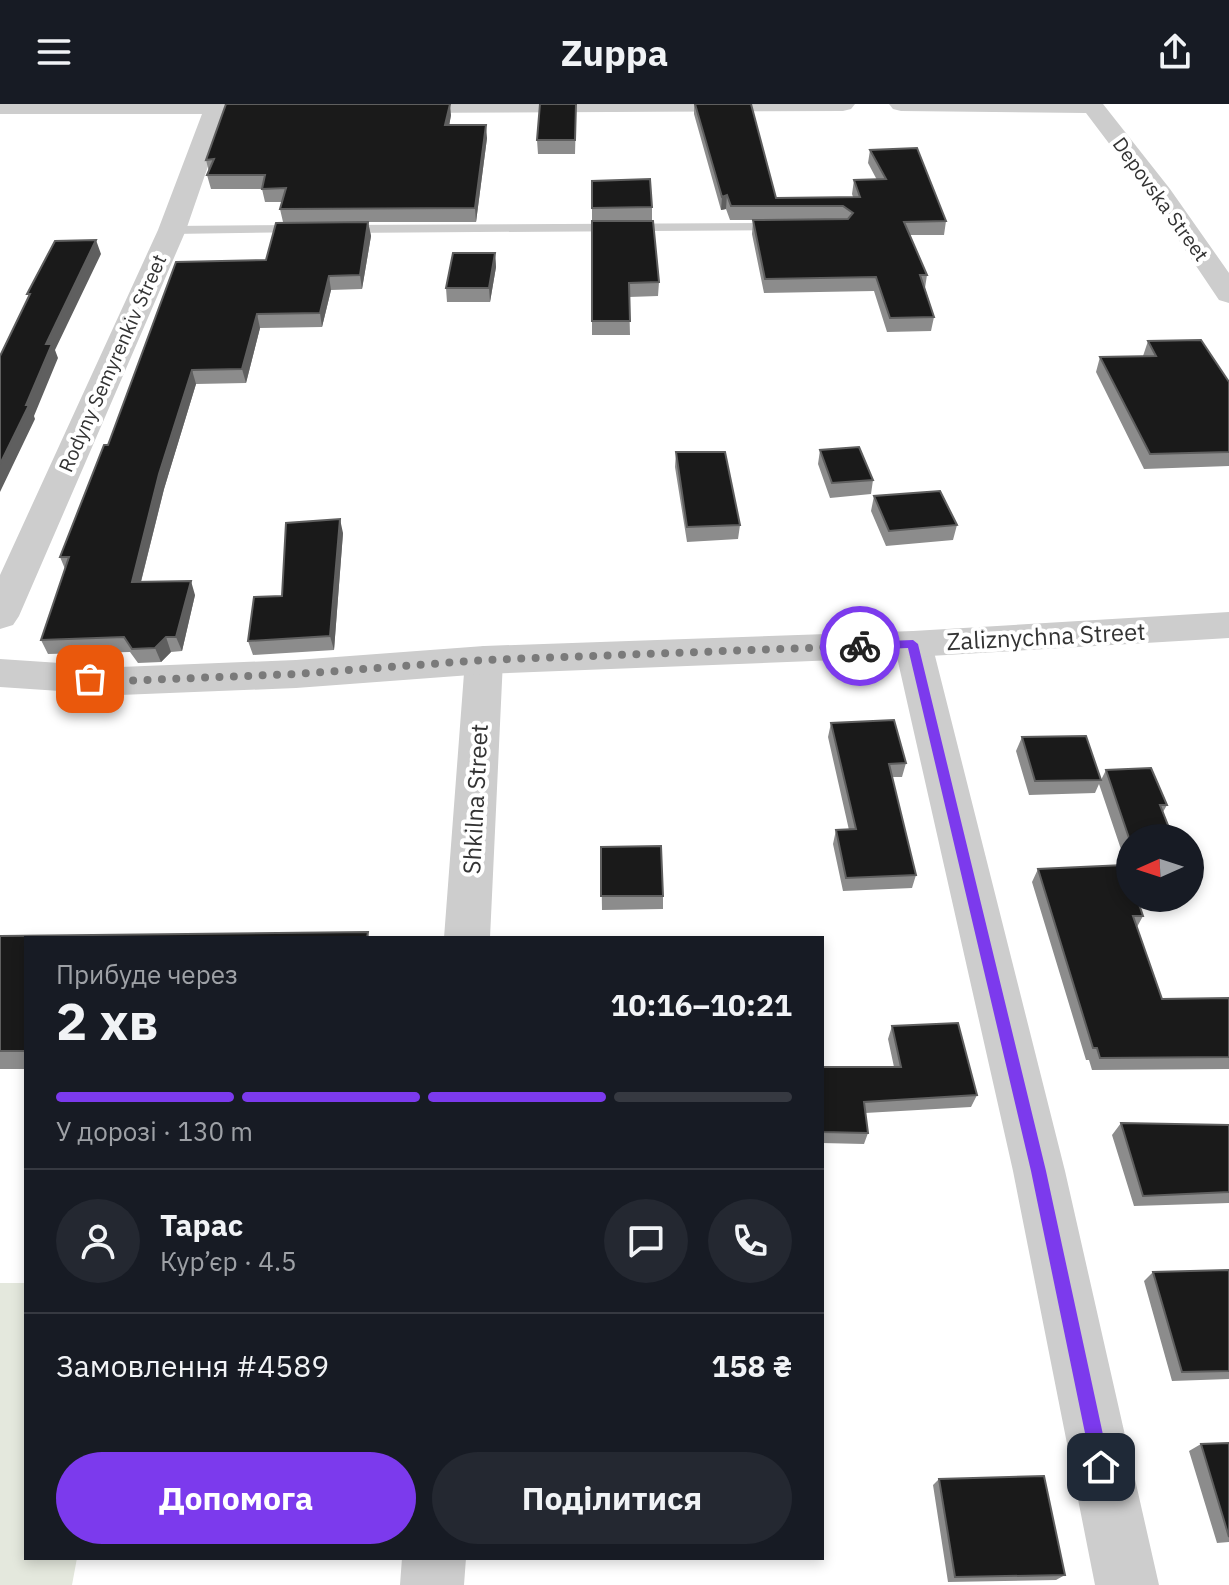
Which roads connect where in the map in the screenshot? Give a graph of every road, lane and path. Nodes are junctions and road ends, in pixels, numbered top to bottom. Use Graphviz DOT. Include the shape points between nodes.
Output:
graph roads {
  1 [pos="843,104"];
  2 [pos="901,104"];
  3 [pos="1092,105"];
  4 [pos="0,107"];
  5 [pos="217,107"];
  6 [pos="311,107"];
  7 [pos="373,107"];
  8 [pos="793,227"];
  9 [pos="315,229"];
  10 [pos="331,229"];
  11 [pos="172,230"];
  12 [pos="1229,294"];
  13 [pos="0,616"];
  14 [pos="1229,625"];
  15 [pos="913,644"];
  16 [pos="484,660"];
  17 [pos="0,673"];
  18 [pos="467,936"];
  19 [pos="434,1560"];
  20 [pos="432,1585"];
  21 [pos="1127,1585"];
  1 -- 7 [label="street"];
  2 -- 3 [label="street"];
  3 -- 12 [label="street, Depovska Street"];
  4 -- 5 [label="street"];
  5 -- 6 [label="street"];
  5 -- 11 [label="street, Rodyny Semyrenkiv Street"];
  8 -- 10 [label="lane"];
  9 -- 11 [label="lane"];
  11 -- 13 [label="street, Rodyny Semyrenkiv Street"];
  14 -- 15 [label="street, Zaliznychna Street"];
  15 -- 16 [label="street, Zaliznychna Street"];
  15 -- 21 [label="street" via="1039,1171"];
  16 -- 17 [label="street, Zaliznychna Street" via="120,681"];
  16 -- 18 [label="street, Shkilna Street"];
  19 -- 20 [label="street"];
}
